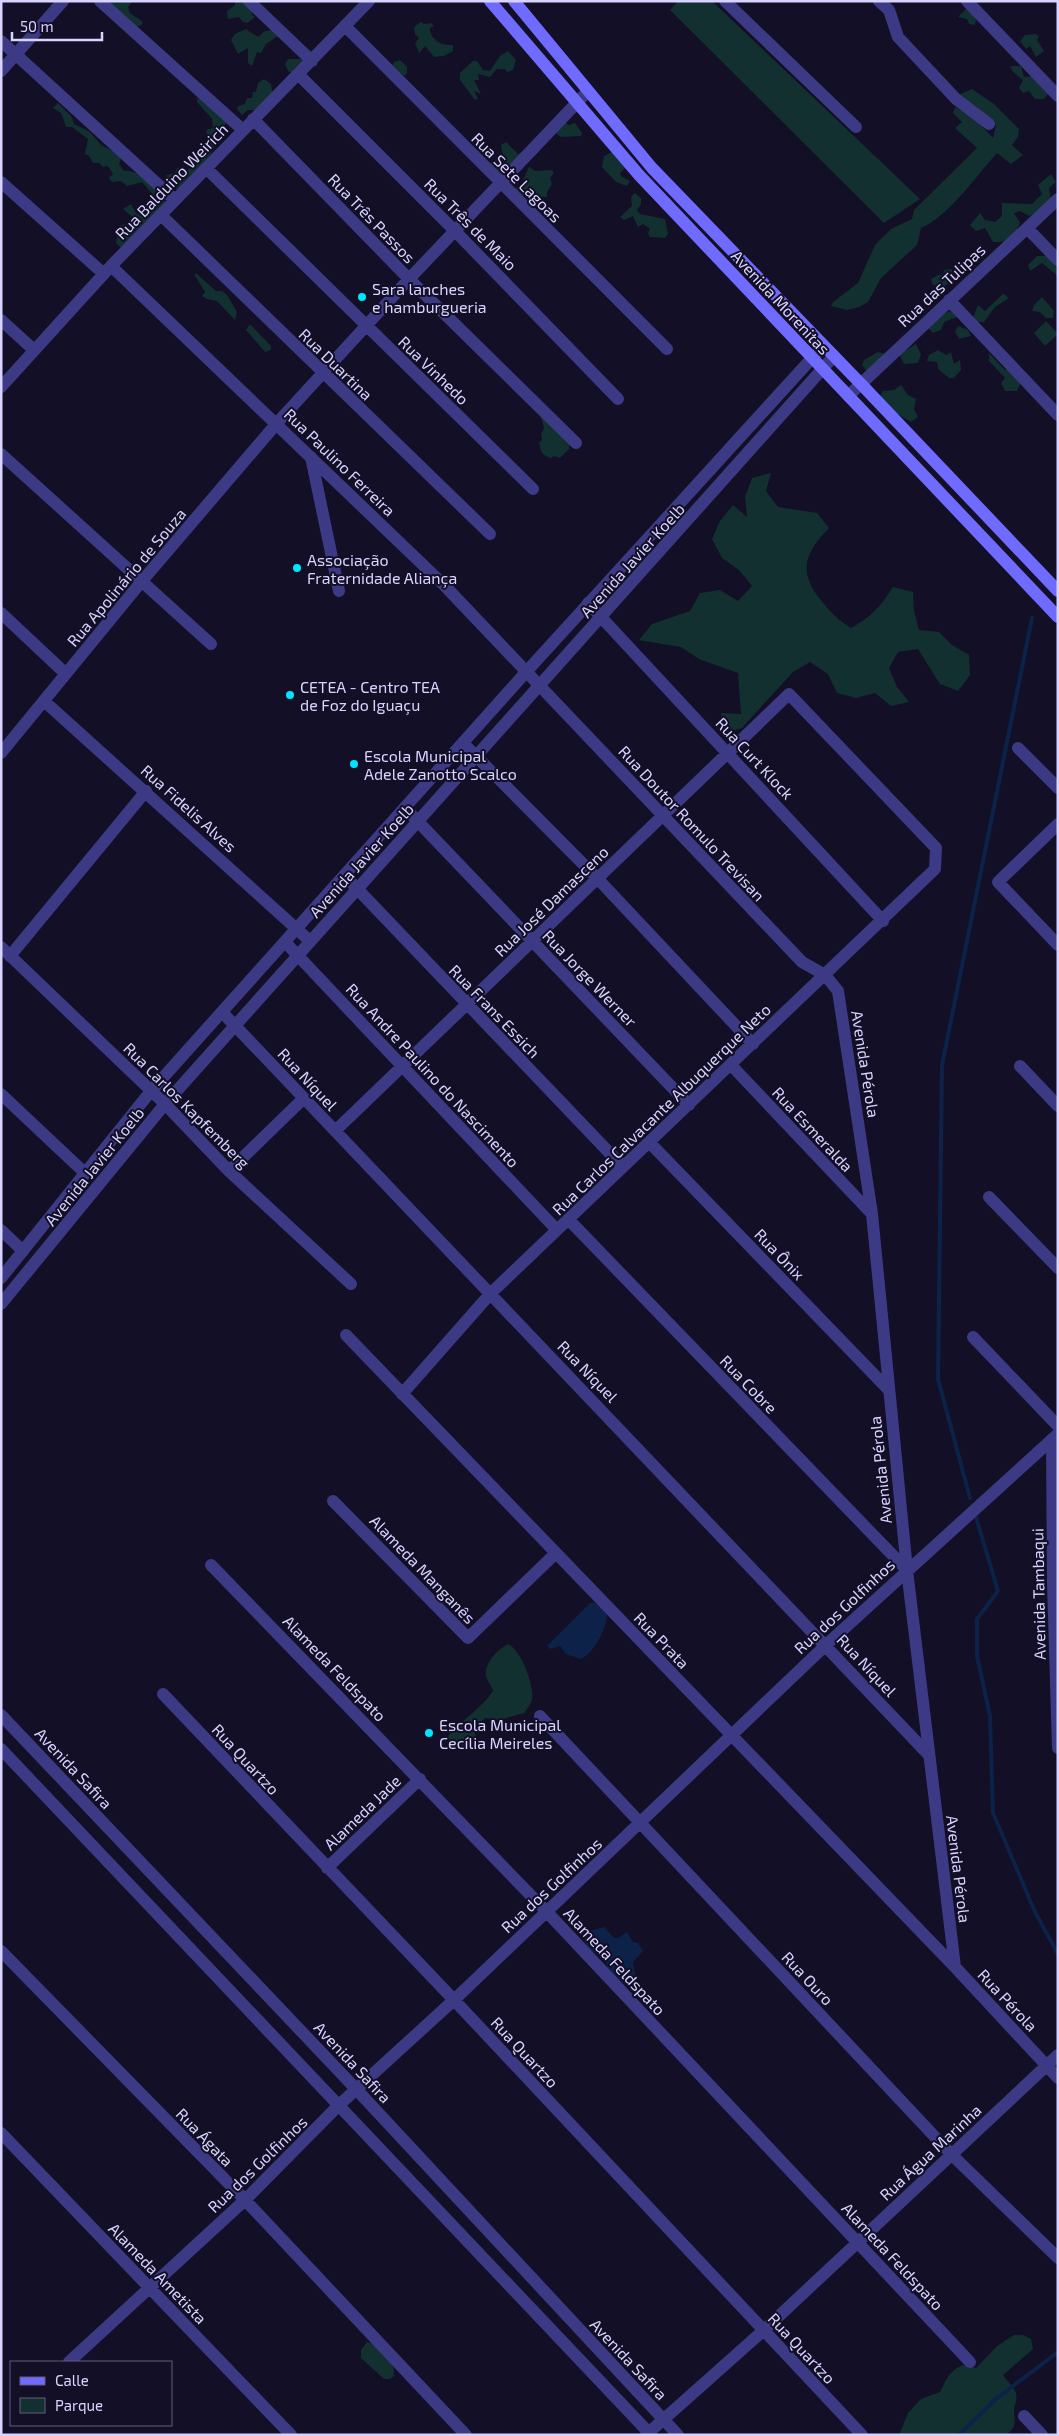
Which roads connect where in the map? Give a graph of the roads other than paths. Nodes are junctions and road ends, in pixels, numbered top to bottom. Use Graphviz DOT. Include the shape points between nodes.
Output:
graph roads {
  1 [pos="63,1"];
  2 [pos="100,1"];
  3 [pos="249,1"];
  4 [pos="370,1"];
  5 [pos="490,1"];
  6 [pos="514,1"];
  7 [pos="725,1"];
  8 [pos="878,1"];
  9 [pos="967,1"];
  10 [pos="345,26"];
  11 [pos="1,41"];
  12 [pos="16,55"];
  13 [pos="312,61"];
  14 [pos="1,71"];
  15 [pos="298,74"];
  16 [pos="588,91"];
  17 [pos="1058,96"];
  18 [pos="576,103"];
  19 [pos="254,119"];
  20 [pos="989,124"];
  21 [pos="856,127"];
  22 [pos="243,130"];
  23 [pos="206,168"];
  24 [pos="1,182"];
  25 [pos="501,183"];
  26 [pos="1058,199"];
  27 [pos="175,200"];
  28 [pos="161,215"];
  29 [pos="1027,228"];
  30 [pos="455,231"];
  31 [pos="1058,260"];
  32 [pos="108,270"];
  33 [pos="409,279"];
  34 [pos="949,300"];
  35 [pos="1,320"];
  36 [pos="365,326"];
  37 [pos="823,346"];
  38 [pos="667,349"];
  39 [pos="34,350"];
  40 [pos="834,356"];
  41 [pos="811,358"];
  42 [pos="822,370"];
  43 [pos="322,373"];
  44 [pos="861,384"];
  45 [pos="1,387"];
  46 [pos="848,396"];
  47 [pos="618,399"];
  48 [pos="1058,415"];
  49 [pos="277,423"];
  50 [pos="576,443"];
  51 [pos="1,454"];
  52 [pos="311,456"];
  53 [pos="533,488"];
  54 [pos="490,534"];
  55 [pos="142,581"];
  56 [pos="339,591"];
  57 [pos="1058,591"];
  58 [pos="588,603"];
  59 [pos="1,613"];
  60 [pos="1058,617"];
  61 [pos="602,618"];
  62 [pos="211,644"];
  63 [pos="527,671"];
  64 [pos="66,674"];
  65 [pos="541,686"];
  66 [pos="44,701"];
  67 [pos="463,743"];
  68 [pos="1018,748"];
  69 [pos="728,752"];
  70 [pos="1,753"];
  71 [pos="477,756"];
  72 [pos="1058,788"];
  73 [pos="146,791"];
  74 [pos="405,808"];
  75 [pos="662,816"];
  76 [pos="419,820"];
  77 [pos="1058,824"];
  78 [pos="936,848"];
  79 [pos="345,876"];
  80 [pos="597,878"];
  81 [pos="358,888"];
  82 [pos="883,920"];
  83 [pos="297,929"];
  84 [pos="310,941"];
  85 [pos="532,941"];
  86 [pos="285,942"];
  87 [pos="1058,945"];
  88 [pos="6,952"];
  89 [pos="298,956"];
  90 [pos="825,975"];
  91 [pos="466,1005"];
  92 [pos="222,1012"];
  93 [pos="235,1026"];
  94 [pos="753,1044"];
  95 [pos="731,1065"];
  96 [pos="403,1066"];
  97 [pos="1020,1066"];
  98 [pos="151,1091"];
  99 [pos="1,1094"];
  100 [pos="304,1098"];
  101 [pos="165,1104"];
  102 [pos="689,1105"];
  103 [pos="1058,1106"];
  104 [pos="335,1131"];
  105 [pos="650,1142"];
  106 [pos="623,1167"];
  107 [pos="229,1171"];
  108 [pos="86,1174"];
  109 [pos="989,1197"];
  110 [pos="872,1214"];
  111 [pos="569,1220"];
  112 [pos="1,1230"];
  113 [pos="557,1230"];
  114 [pos="23,1251"];
  115 [pos="1058,1268"];
  116 [pos="1,1278"];
  117 [pos="351,1284"];
  118 [pos="491,1294"];
  119 [pos="1,1304"];
  120 [pos="346,1335"];
  121 [pos="973,1338"];
  122 [pos="888,1388"];
  123 [pos="402,1394"];
  124 [pos="1058,1426"];
  125 [pos="1055,1437"];
  126 [pos="333,1501"];
  127 [pos="556,1553"];
  128 [pos="211,1565"];
  129 [pos="907,1570"];
  130 [pos="1055,1586"];
  131 [pos="826,1645"];
  132 [pos="162,1694"];
  133 [pos="1,1715"];
  134 [pos="540,1716"];
  135 [pos="731,1735"];
  136 [pos="1058,1748"];
  137 [pos="1,1749"];
  138 [pos="928,1754"];
  139 [pos="420,1778"];
  140 [pos="641,1823"];
  141 [pos="328,1868"];
  142 [pos="157,1879"];
  143 [pos="141,1896"];
  144 [pos="546,1911"];
  145 [pos="1,1950"];
  146 [pos="955,1967"];
  147 [pos="454,2000"];
  148 [pos="1058,2056"];
  149 [pos="1047,2066"];
  150 [pos="1058,2078"];
  151 [pos="357,2090"];
  152 [pos="339,2105"];
  153 [pos="1,2133"];
  154 [pos="951,2154"];
  155 [pos="244,2200"];
  156 [pos="857,2242"];
  157 [pos="1058,2258"];
  158 [pos="149,2287"];
  159 [pos="764,2330"];
  160 [pos="70,2361"];
  161 [pos="970,2362"];
  162 [pos="1024,2416"];
  163 [pos="662,2419"];
  164 [pos="649,2434"];
  165 [pos="291,2435"];
  166 [pos="466,2435"];
  167 [pos="678,2435"];
  168 [pos="862,2435"];
  169 [pos="1042,2435"];
  1 -- 12 [label="street"];
  2 -- 22 [label="street"];
  3 -- 13 [label="street"];
  4 -- 10 [label="street, Rua Balduino Weirich"];
  5 -- 18 [label="main road, Avenida Morenitas"];
  6 -- 16 [label="main road, Avenida Morenitas"];
  7 -- 21 [label="street"];
  8 -- 20 [label="street" via="889,10 898,37 956,99"];
  9 -- 17 [label="street"];
  10 -- 13 [label="street, Rua Balduino Weirich"];
  10 -- 25 [label="street, Rua Sete Lagoas"];
  11 -- 12 [label="street"];
  12 -- 14 [label="street"];
  12 -- 27 [label="street"];
  13 -- 15 [label="street, Rua Balduino Weirich"];
  15 -- 19 [label="street, Rua Balduino Weirich"];
  15 -- 30 [label="street, Rua Três de Maio"];
  16 -- 18 [label="street, Rua Apolinário de Souza"];
  16 -- 37 [label="main road, Avenida Morenitas" via="652,168"];
  18 -- 25 [label="street, Rua Apolinário de Souza"];
  18 -- 41 [label="main road, Avenida Morenitas" via="638,175"];
  19 -- 22 [label="street, Rua Balduino Weirich"];
  19 -- 33 [label="street, Rua Três Passos"];
  22 -- 23 [label="street, Rua Balduino Weirich"];
  23 -- 27 [label="street, Rua Balduino Weirich"];
  23 -- 36 [label="street, Rua Vinhedo"];
  24 -- 32 [label="street, Rua Paulino Ferreira"];
  25 -- 30 [label="street, Rua Apolinário de Souza"];
  25 -- 38 [label="street, Rua Sete Lagoas"];
  26 -- 29 [label="street, Rua das Tulipas"];
  27 -- 28 [label="street, Rua Balduino Weirich"];
  28 -- 32 [label="street, Rua Balduino Weirich"];
  28 -- 43 [label="street, Rua Duartina"];
  29 -- 31 [label="street"];
  29 -- 34 [label="street, Rua das Tulipas"];
  30 -- 33 [label="street, Rua Apolinário de Souza"];
  30 -- 47 [label="street, Rua Três de Maio"];
  32 -- 39 [label="street, Rua Balduino Weirich"];
  32 -- 49 [label="street, Rua Paulino Ferreira"];
  33 -- 36 [label="street, Rua Apolinário de Souza"];
  33 -- 50 [label="street, Rua Três Passos"];
  34 -- 44 [label="street, Rua das Tulipas"];
  34 -- 48 [label="street"];
  35 -- 39 [label="street"];
  36 -- 43 [label="street, Rua Apolinário de Souza"];
  36 -- 53 [label="street, Rua Vinhedo"];
  37 -- 40 [label="main road, Avenida Morenitas"];
  37 -- 41 [label="street, Avenida Javier Koelb"];
  39 -- 45 [label="street, Rua Balduino Weirich"];
  40 -- 42 [label="street, Avenida Javier Koelb"];
  40 -- 44 [label="main road, Avenida Morenitas"];
  41 -- 42 [label="main road, Avenida Morenitas"];
  41 -- 58 [label="street, Avenida Javier Koelb"];
  42 -- 46 [label="main road, Avenida Morenitas"];
  42 -- 61 [label="street, Avenida Javier Koelb"];
  43 -- 49 [label="street, Rua Apolinário de Souza"];
  43 -- 54 [label="street, Rua Duartina"];
  44 -- 46 [label="street, Rua das Tulipas"];
  44 -- 57 [label="main road, Avenida Morenitas"];
  46 -- 60 [label="main road, Avenida Morenitas"];
  49 -- 52 [label="street, Rua Paulino Ferreira"];
  49 -- 55 [label="street, Rua Apolinário de Souza"];
  51 -- 55 [label="street"];
  52 -- 56 [label="street"];
  52 -- 63 [label="street, Rua Paulino Ferreira"];
  55 -- 62 [label="street"];
  55 -- 64 [label="street, Rua Apolinário de Souza"];
  58 -- 61 [label="street, Rua Curt Klock"];
  58 -- 63 [label="street, Avenida Javier Koelb"];
  59 -- 64 [label="street"];
  61 -- 65 [label="street, Avenida Javier Koelb"];
  61 -- 69 [label="street, Rua Curt Klock"];
  63 -- 65 [label="street, Rua Paulino Ferreira"];
  63 -- 67 [label="street, Avenida Javier Koelb"];
  64 -- 66 [label="street, Rua Apolinário de Souza"];
  65 -- 71 [label="street, Avenida Javier Koelb"];
  65 -- 75 [label="street, Rua Doutor Romulo Trevisan"];
  66 -- 70 [label="street, Rua Apolinário de Souza"];
  66 -- 73 [label="street, Rua Fidelis Alves"];
  67 -- 71 [label="street"];
  67 -- 74 [label="street, Avenida Javier Koelb"];
  68 -- 72 [label="street"];
  69 -- 75 [label="street, Rua José Damasceno"];
  69 -- 78 [label="street, Rua José Damasceno" via="789,694"];
  69 -- 82 [label="street, Rua Curt Klock"];
  71 -- 76 [label="street, Avenida Javier Koelb"];
  71 -- 80 [label="street"];
  73 -- 83 [label="street, Rua Fidelis Alves"];
  73 -- 88 [label="street"];
  74 -- 76 [label="street, Rua Jorge Werner"];
  74 -- 79 [label="street, Avenida Javier Koelb"];
  75 -- 80 [label="street, Rua José Damasceno"];
  75 -- 90 [label="street, Rua Doutor Romulo Trevisan" via="802,962"];
  76 -- 81 [label="street, Avenida Javier Koelb"];
  76 -- 85 [label="street, Rua Jorge Werner"];
  77 -- 87 [label="street" via="998,882"];
  78 -- 82 [label="street, Rua Carlos Calvacante Albuquerque Neto" via="935,869"];
  79 -- 81 [label="street, Rua Frans Essich"];
  79 -- 83 [label="street, Avenida Javier Koelb"];
  80 -- 85 [label="street, Rua José Damasceno"];
  80 -- 94 [label="street"];
  81 -- 84 [label="street, Avenida Javier Koelb"];
  81 -- 91 [label="street, Rua Frans Essich"];
  82 -- 90 [label="street, Rua Carlos Calvacante Albuquerque Neto"];
  83 -- 84 [label="street, Rua Fidelis Alves"];
  83 -- 86 [label="street, Avenida Javier Koelb"];
  84 -- 89 [label="street, Avenida Javier Koelb"];
  85 -- 91 [label="street, Rua José Damasceno"];
  85 -- 102 [label="street, Rua Jorge Werner"];
  86 -- 89 [label="street, Rua Andre Paulino do Nascimento"];
  86 -- 92 [label="street, Avenida Javier Koelb"];
  88 -- 98 [label="street, Rua Carlos Kapfemberg"];
  89 -- 93 [label="street, Avenida Javier Koelb"];
  89 -- 96 [label="street, Rua Andre Paulino do Nascimento"];
  90 -- 94 [label="street, Rua Carlos Calvacante Albuquerque Neto"];
  90 -- 110 [label="street, Avenida Pérola" via="838,990"];
  91 -- 96 [label="street, Rua José Damasceno"];
  91 -- 106 [label="street, Rua Frans Essich"];
  92 -- 93 [label="street, Rua Níquel"];
  92 -- 98 [label="street, Avenida Javier Koelb"];
  93 -- 100 [label="street, Rua Níquel"];
  93 -- 101 [label="street, Avenida Javier Koelb"];
  94 -- 95 [label="street, Rua Carlos Calvacante Albuquerque Neto"];
  95 -- 102 [label="street, Rua Carlos Calvacante Albuquerque Neto"];
  95 -- 110 [label="street, Rua Esmeralda"];
  96 -- 104 [label="street, Rua José Damasceno"];
  96 -- 113 [label="street, Rua Andre Paulino do Nascimento"];
  97 -- 103 [label="street"];
  98 -- 101 [label="street, Rua Carlos Kapfemberg"];
  98 -- 108 [label="street, Avenida Javier Koelb"];
  99 -- 108 [label="street"];
  100 -- 104 [label="street, Rua Níquel"];
  100 -- 107 [label="street"];
  101 -- 107 [label="street, Rua Carlos Kapfemberg"];
  101 -- 119 [label="street, Avenida Javier Koelb"];
  102 -- 105 [label="street, Rua Carlos Calvacante Albuquerque Neto"];
  104 -- 118 [label="street, Rua Níquel"];
  105 -- 106 [label="street, Rua Carlos Calvacante Albuquerque Neto"];
  105 -- 122 [label="street, Rua Ônix"];
  106 -- 111 [label="street, Rua Carlos Calvacante Albuquerque Neto"];
  107 -- 117 [label="street, Rua Carlos Kapfemberg"];
  108 -- 114 [label="street, Avenida Javier Koelb"];
  109 -- 115 [label="street"];
  110 -- 122 [label="street, Avenida Pérola"];
  111 -- 113 [label="street, Rua Carlos Calvacante Albuquerque Neto"];
  111 -- 129 [label="street, Rua Cobre"];
  112 -- 114 [label="street"];
  113 -- 118 [label="street, Rua Carlos Calvacante Albuquerque Neto"];
  114 -- 116 [label="street, Avenida Javier Koelb"];
  118 -- 123 [label="street, Rua Carlos Calvacante Albuquerque Neto"];
  118 -- 131 [label="street, Rua Níquel"];
  120 -- 123 [label="street, Rua Prata"];
  121 -- 124 [label="street"];
  122 -- 129 [label="street, Avenida Pérola"];
  123 -- 127 [label="street, Rua Prata"];
  125 -- 129 [label="street, Rua dos Golfinhos"];
  125 -- 130 [label="street, Avenida Tambaqui"];
  126 -- 127 [label="street, Alameda Manganês" via="468,1638"];
  127 -- 135 [label="street, Rua Prata"];
  128 -- 139 [label="street, Alameda Feldspato"];
  129 -- 131 [label="street, Rua dos Golfinhos"];
  129 -- 138 [label="street, Avenida Pérola"];
  130 -- 136 [label="street, Avenida Tambaqui"];
  131 -- 135 [label="street, Rua dos Golfinhos"];
  131 -- 138 [label="street, Rua Níquel"];
  132 -- 141 [label="street, Rua Quartzo"];
  133 -- 142 [label="street, Avenida Safira"];
  134 -- 140 [label="street, Rua Ouro"];
  135 -- 140 [label="street, Rua dos Golfinhos"];
  135 -- 146 [label="street, Rua Prata"];
  137 -- 143 [label="street"];
  138 -- 146 [label="street, Avenida Pérola"];
  139 -- 141 [label="street, Alameda Jade"];
  139 -- 144 [label="street, Alameda Feldspato"];
  140 -- 144 [label="street, Rua dos Golfinhos"];
  140 -- 154 [label="street, Rua Ouro"];
  141 -- 147 [label="street, Rua Quartzo"];
  142 -- 143 [label="street"];
  142 -- 151 [label="street, Avenida Safira"];
  143 -- 152 [label="street"];
  144 -- 147 [label="street, Rua dos Golfinhos"];
  144 -- 156 [label="street, Alameda Feldspato"];
  145 -- 155 [label="street, Rua Ágata"];
  146 -- 149 [label="street, Rua Pérola"];
  147 -- 151 [label="street, Rua dos Golfinhos"];
  147 -- 159 [label="street, Rua Quartzo"];
  148 -- 149 [label="street, Rua Água Marinha"];
  149 -- 150 [label="street, Rua Pérola"];
  149 -- 154 [label="street, Rua Água Marinha"];
  151 -- 152 [label="street, Rua dos Golfinhos"];
  151 -- 163 [label="street, Avenida Safira"];
  152 -- 155 [label="street, Rua dos Golfinhos"];
  152 -- 164 [label="street"];
  153 -- 158 [label="street, Alameda Ametista"];
  154 -- 156 [label="street, Rua Água Marinha"];
  154 -- 157 [label="street, Rua Ouro"];
  155 -- 158 [label="street, Rua dos Golfinhos"];
  155 -- 166 [label="street, Rua Ágata"];
  156 -- 159 [label="street, Rua Água Marinha"];
  156 -- 161 [label="street, Alameda Feldspato"];
  158 -- 160 [label="street, Rua dos Golfinhos"];
  158 -- 165 [label="street, Alameda Ametista"];
  159 -- 163 [label="street, Rua Água Marinha"];
  159 -- 168 [label="street, Rua Quartzo"];
  162 -- 169 [label="street"];
  163 -- 164 [label="street, Rua Água Marinha"];
  163 -- 167 [label="street, Avenida Safira"];
}
